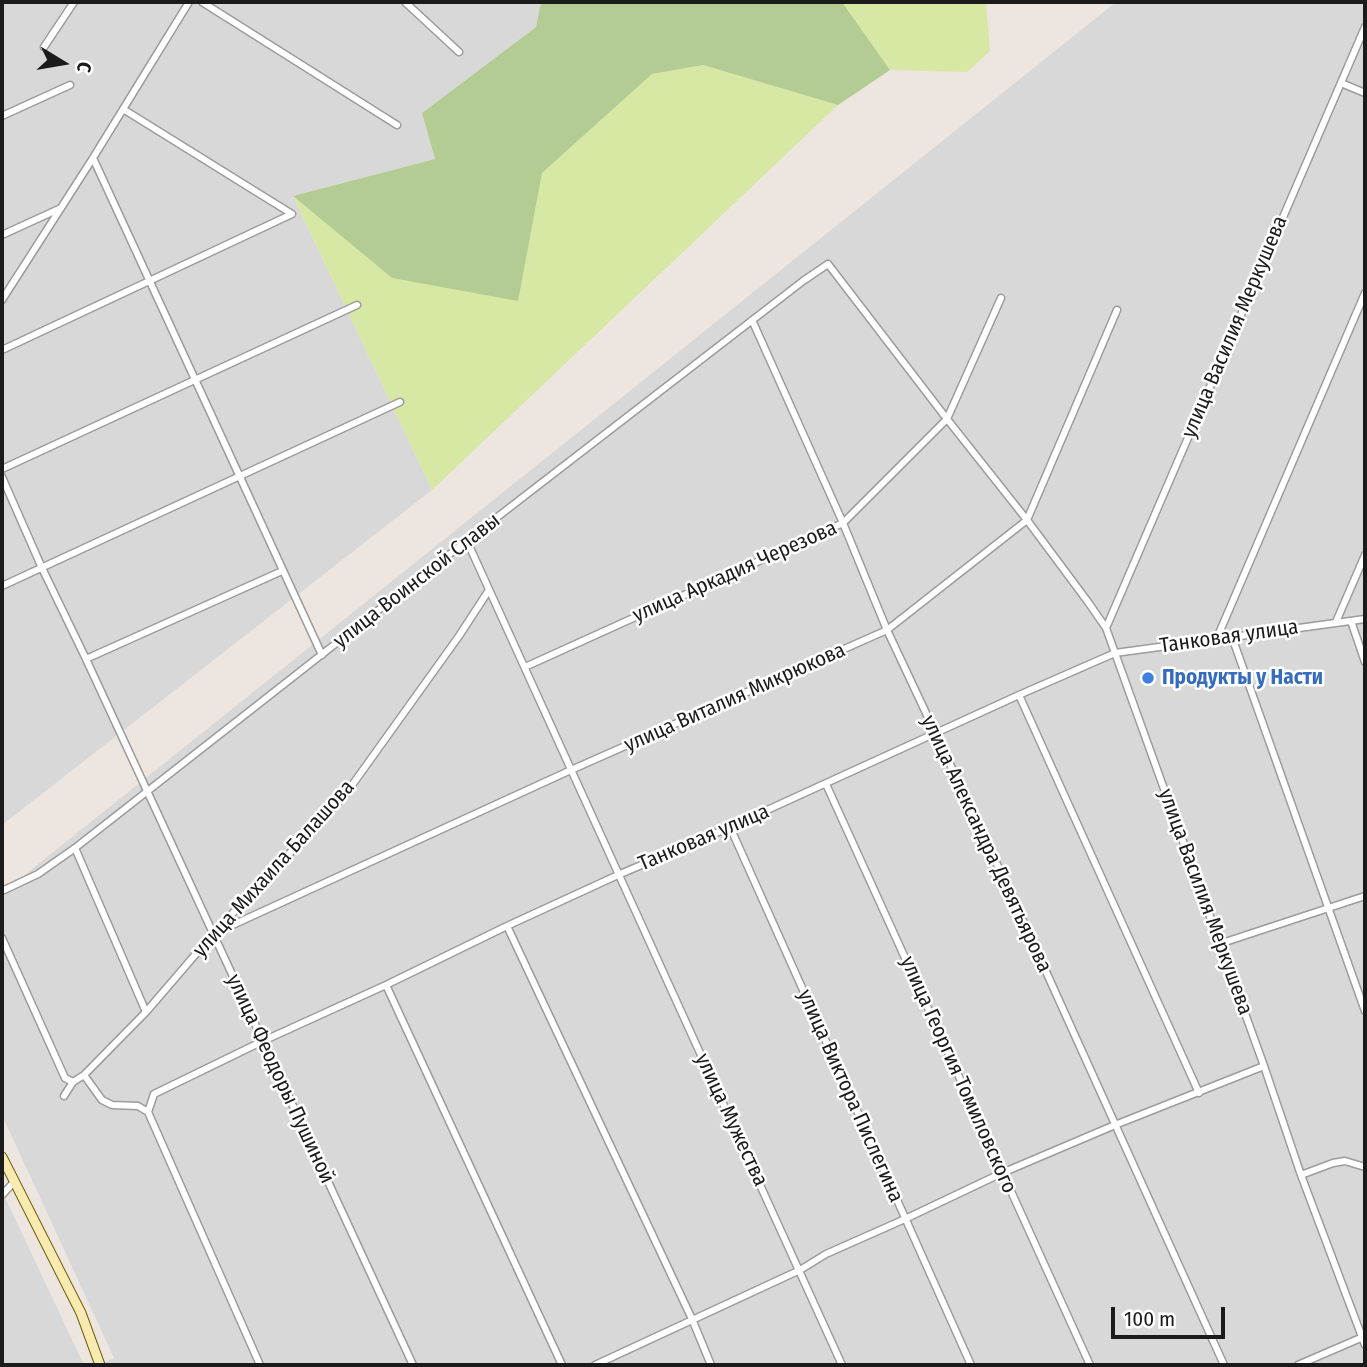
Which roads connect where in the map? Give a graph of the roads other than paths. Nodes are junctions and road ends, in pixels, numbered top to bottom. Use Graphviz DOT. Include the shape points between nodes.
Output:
graph roads {
  1 [pos="75,2"];
  2 [pos="189,2"];
  3 [pos="202,2"];
  4 [pos="405,2"];
  5 [pos="1365,27"];
  6 [pos="44,47"];
  7 [pos="459,52"];
  8 [pos="1341,83"];
  9 [pos="70,85"];
  10 [pos="1365,93"];
  11 [pos="123,109"];
  12 [pos="2,116"];
  13 [pos="397,125"];
  14 [pos="93,158"];
  15 [pos="61,208"];
  16 [pos="2,235"];
  17 [pos="828,264"];
  18 [pos="149,280"];
  19 [pos="1365,293"];
  20 [pos="1001,298"];
  21 [pos="2,300"];
  22 [pos="357,305"];
  23 [pos="1117,310"];
  24 [pos="752,320"];
  25 [pos="2,351"];
  26 [pos="195,380"];
  27 [pos="400,402"];
  28 [pos="947,419"];
  29 [pos="2,469"];
  30 [pos="240,476"];
  31 [pos="2,477"];
  32 [pos="1027,520"];
  33 [pos="843,523"];
  34 [pos="467,541"];
  35 [pos="1365,555"];
  36 [pos="42,568"];
  37 [pos="282,571"];
  38 [pos="2,586"];
  39 [pos="489,590"];
  40 [pos="1365,619"];
  41 [pos="1351,621"];
  42 [pos="1336,622"];
  43 [pos="1107,628"];
  44 [pos="887,630"];
  45 [pos="1232,637"];
  46 [pos="1217,638"];
  47 [pos="1115,653"];
  48 [pos="322,655"];
  49 [pos="86,659"];
  50 [pos="1365,662"];
  51 [pos="524,667"];
  52 [pos="1019,695"];
  53 [pos="934,734"];
  54 [pos="570,770"];
  55 [pos="826,784"];
  56 [pos="148,793"];
  57 [pos="730,827"];
  58 [pos="75,848"];
  59 [pos="618,875"];
  60 [pos="2,891"];
  61 [pos="1365,896"];
  62 [pos="1329,909"];
  63 [pos="507,926"];
  64 [pos="213,934"];
  65 [pos="2,938"];
  66 [pos="1219,944"];
  67 [pos="386,985"];
  68 [pos="1365,1011"];
  69 [pos="146,1012"];
  70 [pos="263,1041"];
  71 [pos="1264,1066"];
  72 [pos="84,1075"];
  73 [pos="73,1082"];
  74 [pos="1199,1093"];
  75 [pos="64,1096"];
  76 [pos="148,1112"];
  77 [pos="1115,1125"];
  78 [pos="2,1157"];
  79 [pos="1365,1167"];
  80 [pos="1002,1173"];
  81 [pos="1301,1175"];
  82 [pos="14,1182"];
  83 [pos="2,1195"];
  84 [pos="905,1219"];
  85 [pos="800,1270"];
  86 [pos="692,1319"];
  87 [pos="1364,1340"];
  88 [pos="100,1365"];
  89 [pos="260,1365"];
  90 [pos="413,1365"];
  91 [pos="562,1365"];
  92 [pos="595,1365"];
  93 [pos="711,1365"];
  94 [pos="842,1365"];
  95 [pos="971,1365"];
  96 [pos="1090,1365"];
  97 [pos="1224,1365"];
  98 [pos="1298,1365"];
  1 -- 6 [label="street"];
  2 -- 11 [label="street"];
  3 -- 13 [label="street"];
  4 -- 7 [label="street"];
  5 -- 8 [label="street, улица Василия Меркушева"];
  8 -- 10 [label="street"];
  8 -- 43 [label="street, улица Василия Меркушева"];
  9 -- 12 [label="street"];
  11 -- 14 [label="street"];
  11 -- 18 [label="street" via="292,214"];
  14 -- 15 [label="street"];
  14 -- 18 [label="street"];
  15 -- 16 [label="street"];
  15 -- 21 [label="street"];
  17 -- 24 [label="street, улица Воинской Славы"];
  17 -- 28 [label="street, улица Василия Меркушева"];
  18 -- 25 [label="street"];
  18 -- 26 [label="street"];
  19 -- 46 [label="street"];
  20 -- 28 [label="street, улица Аркадия Черезова"];
  22 -- 26 [label="street"];
  23 -- 32 [label="street, улица Виталия Микрюкова"];
  24 -- 33 [label="street, улица Александра Девятьярова"];
  24 -- 34 [label="street, улица Воинской Славы"];
  26 -- 29 [label="street"];
  26 -- 30 [label="street"];
  27 -- 30 [label="street"];
  28 -- 32 [label="street, улица Василия Меркушева"];
  28 -- 33 [label="street, улица Аркадия Черезова"];
  30 -- 36 [label="street"];
  30 -- 37 [label="street"];
  31 -- 36 [label="street, улица Феодоры Пушиной"];
  32 -- 43 [label="street, улица Василия Меркушева"];
  32 -- 44 [label="street, улица Виталия Микрюкова"];
  33 -- 44 [label="street, улица Александра Девятьярова"];
  33 -- 51 [label="street, улица Аркадия Черезова"];
  34 -- 39 [label="street, улица Мужества"];
  34 -- 48 [label="street, улица Воинской Славы"];
  35 -- 42 [label="street"];
  36 -- 38 [label="street"];
  36 -- 49 [label="street, улица Феодоры Пушиной"];
  37 -- 48 [label="street"];
  37 -- 49 [label="street"];
  39 -- 51 [label="street, улица Мужества"];
  39 -- 64 [label="street, улица Михаила Балашова" via="345,795"];
  40 -- 41 [label="street, Танковая улица"];
  41 -- 42 [label="street, Танковая улица"];
  41 -- 50 [label="street"];
  42 -- 45 [label="street, Танковая улица"];
  43 -- 47 [label="street, улица Василия Меркушева"];
  44 -- 53 [label="street, улица Александра Девятьярова"];
  44 -- 54 [label="street, улица Виталия Микрюкова"];
  45 -- 46 [label="street, Танковая улица"];
  45 -- 62 [label="street"];
  46 -- 47 [label="street, Танковая улица"];
  47 -- 52 [label="street, Танковая улица"];
  47 -- 66 [label="street, улица Василия Меркушева"];
  48 -- 56 [label="street, улица Воинской Славы"];
  49 -- 56 [label="street, улица Феодоры Пушиной"];
  51 -- 54 [label="street, улица Мужества"];
  52 -- 53 [label="street, Танковая улица"];
  52 -- 74 [label="street"];
  53 -- 55 [label="street, Танковая улица"];
  53 -- 77 [label="street, улица Александра Девятьярова"];
  54 -- 59 [label="street, улица Мужества"];
  54 -- 64 [label="street, улица Виталия Микрюкова"];
  55 -- 57 [label="street, Танковая улица"];
  55 -- 80 [label="street, улица Георгия Томиловского"];
  56 -- 58 [label="street, улица Воинской Славы"];
  56 -- 64 [label="street, улица Феодоры Пушиной"];
  57 -- 59 [label="street, Танковая улица"];
  57 -- 84 [label="street, улица Виктора Пислегина"];
  58 -- 60 [label="street, улица Воинской Славы" via="38,874"];
  58 -- 69 [label="street"];
  59 -- 63 [label="street, Танковая улица"];
  59 -- 85 [label="street, улица Мужества"];
  61 -- 62 [label="street"];
  62 -- 66 [label="street"];
  62 -- 68 [label="street"];
  63 -- 67 [label="street, Танковая улица"];
  63 -- 86 [label="street"];
  64 -- 69 [label="street, улица Михаила Балашова"];
  64 -- 70 [label="street, улица Феодоры Пушиной"];
  65 -- 73 [label="street" via="65,1078"];
  66 -- 71 [label="street, улица Василия Меркушева"];
  67 -- 70 [label="street, Танковая улица"];
  67 -- 91 [label="street"];
  69 -- 72 [label="street, улица Михаила Балашова"];
  70 -- 76 [label="street, Танковая улица" via="155,1094"];
  70 -- 90 [label="street, улица Феодоры Пушиной"];
  71 -- 74 [label="street"];
  71 -- 81 [label="street, улица Василия Меркушева"];
  72 -- 73 [label="street, улица Михаила Балашова"];
  72 -- 76 [label="street" via="102,1100"];
  73 -- 75 [label="street, улица Михаила Балашова"];
  74 -- 77 [label="street"];
  76 -- 89 [label="street"];
  77 -- 80 [label="street"];
  77 -- 97 [label="street, улица Александра Девятьярова"];
  78 -- 82 [label="street"];
  79 -- 81 [label="street" via="1345,1161"];
  80 -- 84 [label="street"];
  80 -- 96 [label="street, улица Георгия Томиловского"];
  81 -- 87 [label="street, улица Василия Меркушева"];
  82 -- 83 [label="street"];
  82 -- 88 [label="street" via="81,1313"];
  84 -- 85 [label="street"];
  84 -- 95 [label="street, улица Виктора Пислегина"];
  85 -- 86 [label="street"];
  85 -- 94 [label="street, улица Мужества"];
  86 -- 92 [label="street"];
  86 -- 93 [label="street"];
  87 -- 98 [label="street"];
}
